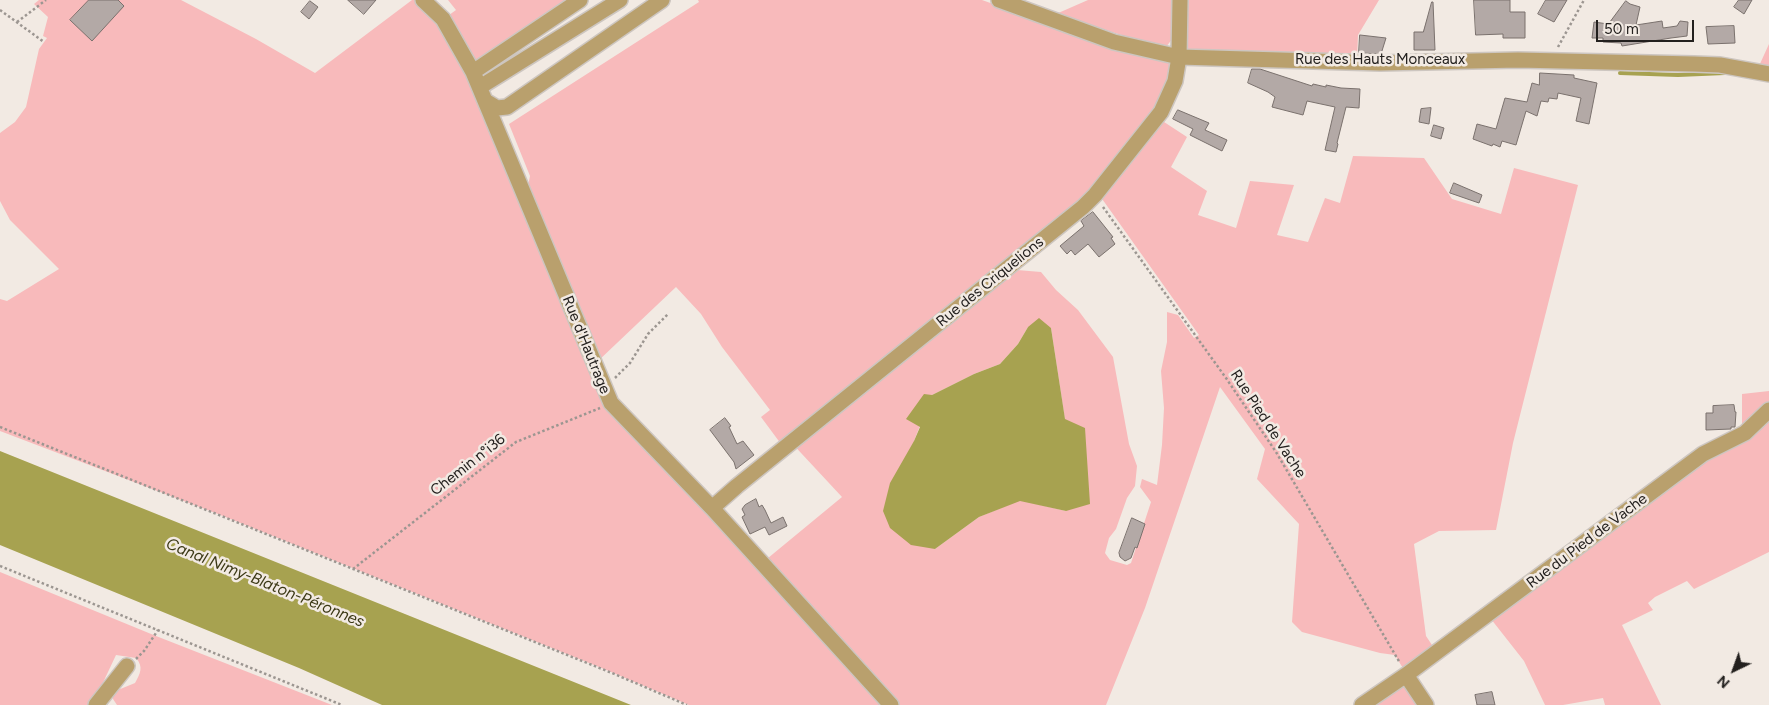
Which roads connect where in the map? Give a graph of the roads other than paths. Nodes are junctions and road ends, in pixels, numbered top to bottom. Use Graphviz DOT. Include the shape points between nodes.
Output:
graph roads {
  1 [pos="423,0"];
  2 [pos="580,0"];
  3 [pos="620,0"];
  4 [pos="662,0"];
  5 [pos="999,0"];
  6 [pos="1180,0"];
  7 [pos="1180,57"];
  8 [pos="473,72"];
  9 [pos="1769,74"];
  10 [pos="480,87"];
  11 [pos="487,102"];
  12 [pos="507,107"];
  13 [pos="522,188"];
  14 [pos="1769,410"];
  15 [pos="712,508"];
  16 [pos="127,666"];
  17 [pos="1406,675"];
  18 [pos="96,705"];
  19 [pos="891,705"];
  20 [pos="1362,705"];
  21 [pos="1426,705"];
  1 -- 8 [label="street, Rue d'Hautrage" via="443,19"];
  2 -- 8 [label="street"];
  3 -- 10 [label="street"];
  4 -- 12 [label="street"];
  5 -- 7 [label="street, Rue des Hauts Monceaux" via="1114,42"];
  6 -- 7 [label="street, Rue des Criquelions"];
  7 -- 9 [label="street, Rue des Hauts Monceaux" via="1380,63 1551,61 1720,65"];
  7 -- 15 [label="street, Rue des Criquelions" via="1175,81 1162,112 1083,207"];
  8 -- 10 [label="street, Rue d'Hautrage"];
  10 -- 11 [label="street, Rue d'Hautrage"];
  11 -- 12 [label="street" via="497,108"];
  11 -- 13 [label="street, Rue d'Hautrage"];
  12 -- 13 [label="street" via="503,117 525,170"];
  13 -- 15 [label="street, Rue d'Hautrage" via="611,403"];
  14 -- 17 [label="street, Rue du Pied de Vache" via="1745,433 1703,454"];
  15 -- 19 [label="street, Rue d'Hautrage"];
  16 -- 18 [label="street"];
  17 -- 20 [label="street, Rue du Pied de Vache"];
  17 -- 21 [label="street"];
}
